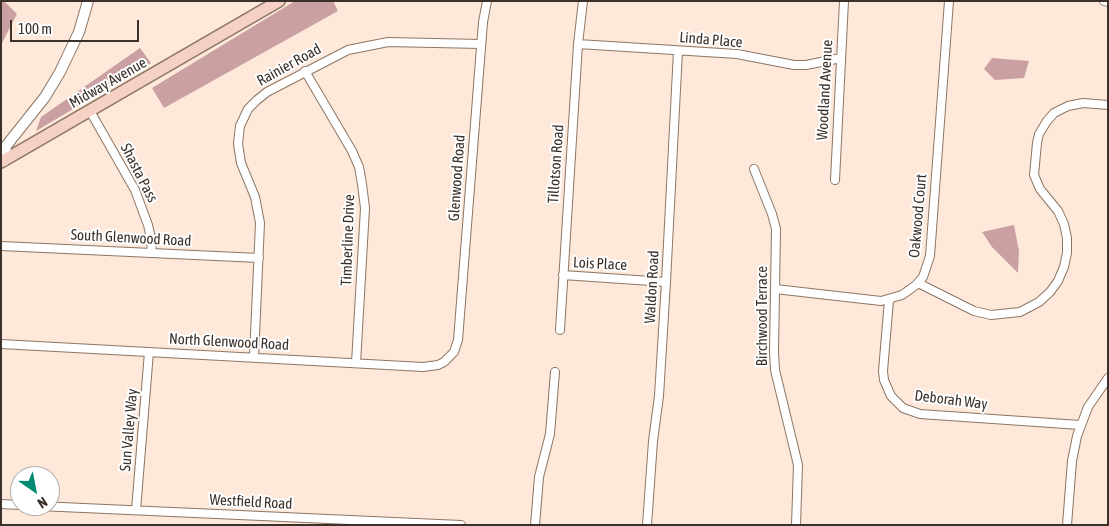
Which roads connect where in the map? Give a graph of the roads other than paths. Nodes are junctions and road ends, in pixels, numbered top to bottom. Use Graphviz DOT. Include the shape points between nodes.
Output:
graph roads {
  1 [pos="88,1"];
  2 [pos="279,1"];
  3 [pos="487,1"];
  4 [pos="583,1"];
  5 [pos="844,1"];
  6 [pos="949,1"];
  7 [pos="481,44"];
  8 [pos="578,44"];
  9 [pos="678,51"];
  10 [pos="841,58"];
  11 [pos="305,72"];
  12 [pos="1108,105"];
  13 [pos="90,111"];
  14 [pos="3,161"];
  15 [pos="754,169"];
  16 [pos="835,180"];
  17 [pos="1,246"];
  18 [pos="152,252"];
  19 [pos="259,258"];
  20 [pos="563,275"];
  21 [pos="666,282"];
  22 [pos="918,282"];
  23 [pos="775,289"];
  24 [pos="888,300"];
  25 [pos="560,330"];
  26 [pos="1,344"];
  27 [pos="149,352"];
  28 [pos="451,355"];
  29 [pos="254,357"];
  30 [pos="356,363"];
  31 [pos="555,372"];
  32 [pos="1108,378"];
  33 [pos="1080,425"];
  34 [pos="60,507"];
  35 [pos="136,510"];
  36 [pos="311,521"];
  37 [pos="454,524"];
  38 [pos="461,525"];
  39 [pos="535,525"];
  40 [pos="647,525"];
  41 [pos="796,525"];
  42 [pos="1067,525"];
  1 -- 14 [label="street" via="79,32 60,72 45,97 6,146"];
  2 -- 13 [label="main road, Midway Avenue"];
  3 -- 7 [label="street, Glenwood Road"];
  4 -- 8 [label="street, Tillotson Road"];
  5 -- 10 [label="street, Woodland Avenue"];
  6 -- 22 [label="street, Oakwood Court" via="930,256"];
  7 -- 11 [label="street, Rainier Road" via="379,43 348,50"];
  7 -- 28 [label="street, Glenwood Road" via="458,340"];
  8 -- 9 [label="street, Linda Place"];
  8 -- 20 [label="street, Tillotson Road"];
  9 -- 10 [label="street, Linda Place" via="737,54 794,65"];
  9 -- 21 [label="street, Waldon Road"];
  10 -- 16 [label="street, Woodland Avenue"];
  11 -- 19 [label="street, Rainier Road" via="257,100 248,109 240,126 238,150 258,210"];
  11 -- 30 [label="street, Timberline Drive" via="352,151 362,184 365,208"];
  12 -- 22 [label="street" via="1083,103 1068,106 1054,114 1039,134 1034,175 1040,189 1062,218 1067,238 1064,267 1050,292 1020,312 991,315 974,311"];
  13 -- 14 [label="main road, Midway Avenue"];
  13 -- 18 [label="street, Shasta Pass" via="135,190 148,226"];
  15 -- 23 [label="street, Birchwood Terrace" via="776,229"];
  17 -- 18 [label="street, South Glenwood Road"];
  18 -- 19 [label="street, South Glenwood Road"];
  19 -- 29 [label="street, Rainier Road"];
  20 -- 21 [label="street, Lois Place"];
  20 -- 25 [label="street, Tillotson Road"];
  21 -- 40 [label="street, Waldon Road"];
  22 -- 24 [label="street, Oakwood Court" via="902,295"];
  23 -- 24 [label="street, Oakwood Court"];
  23 -- 41 [label="street, Birchwood Terrace" via="775,370 798,465"];
  24 -- 33 [label="street, Deborah Way" via="884,380 891,396 904,408 920,414"];
  26 -- 27 [label="street, North Glenwood Road"];
  27 -- 29 [label="street, North Glenwood Road"];
  27 -- 35 [label="street, Sun Valley Way"];
  28 -- 30 [label="street, North Glenwood Road" via="444,362 429,367"];
  29 -- 30 [label="street, North Glenwood Road"];
  31 -- 39 [label="street" via="550,434 538,477"];
  32 -- 33 [label="street"];
  33 -- 42 [label="street" via="1072,456"];
  34 -- 35 [label="street, Westfield Road"];
  35 -- 36 [label="street, Westfield Road"];
  36 -- 37 [label="street, Westfield Road"];
  37 -- 38 [label="street, Westfield Road"];
}
